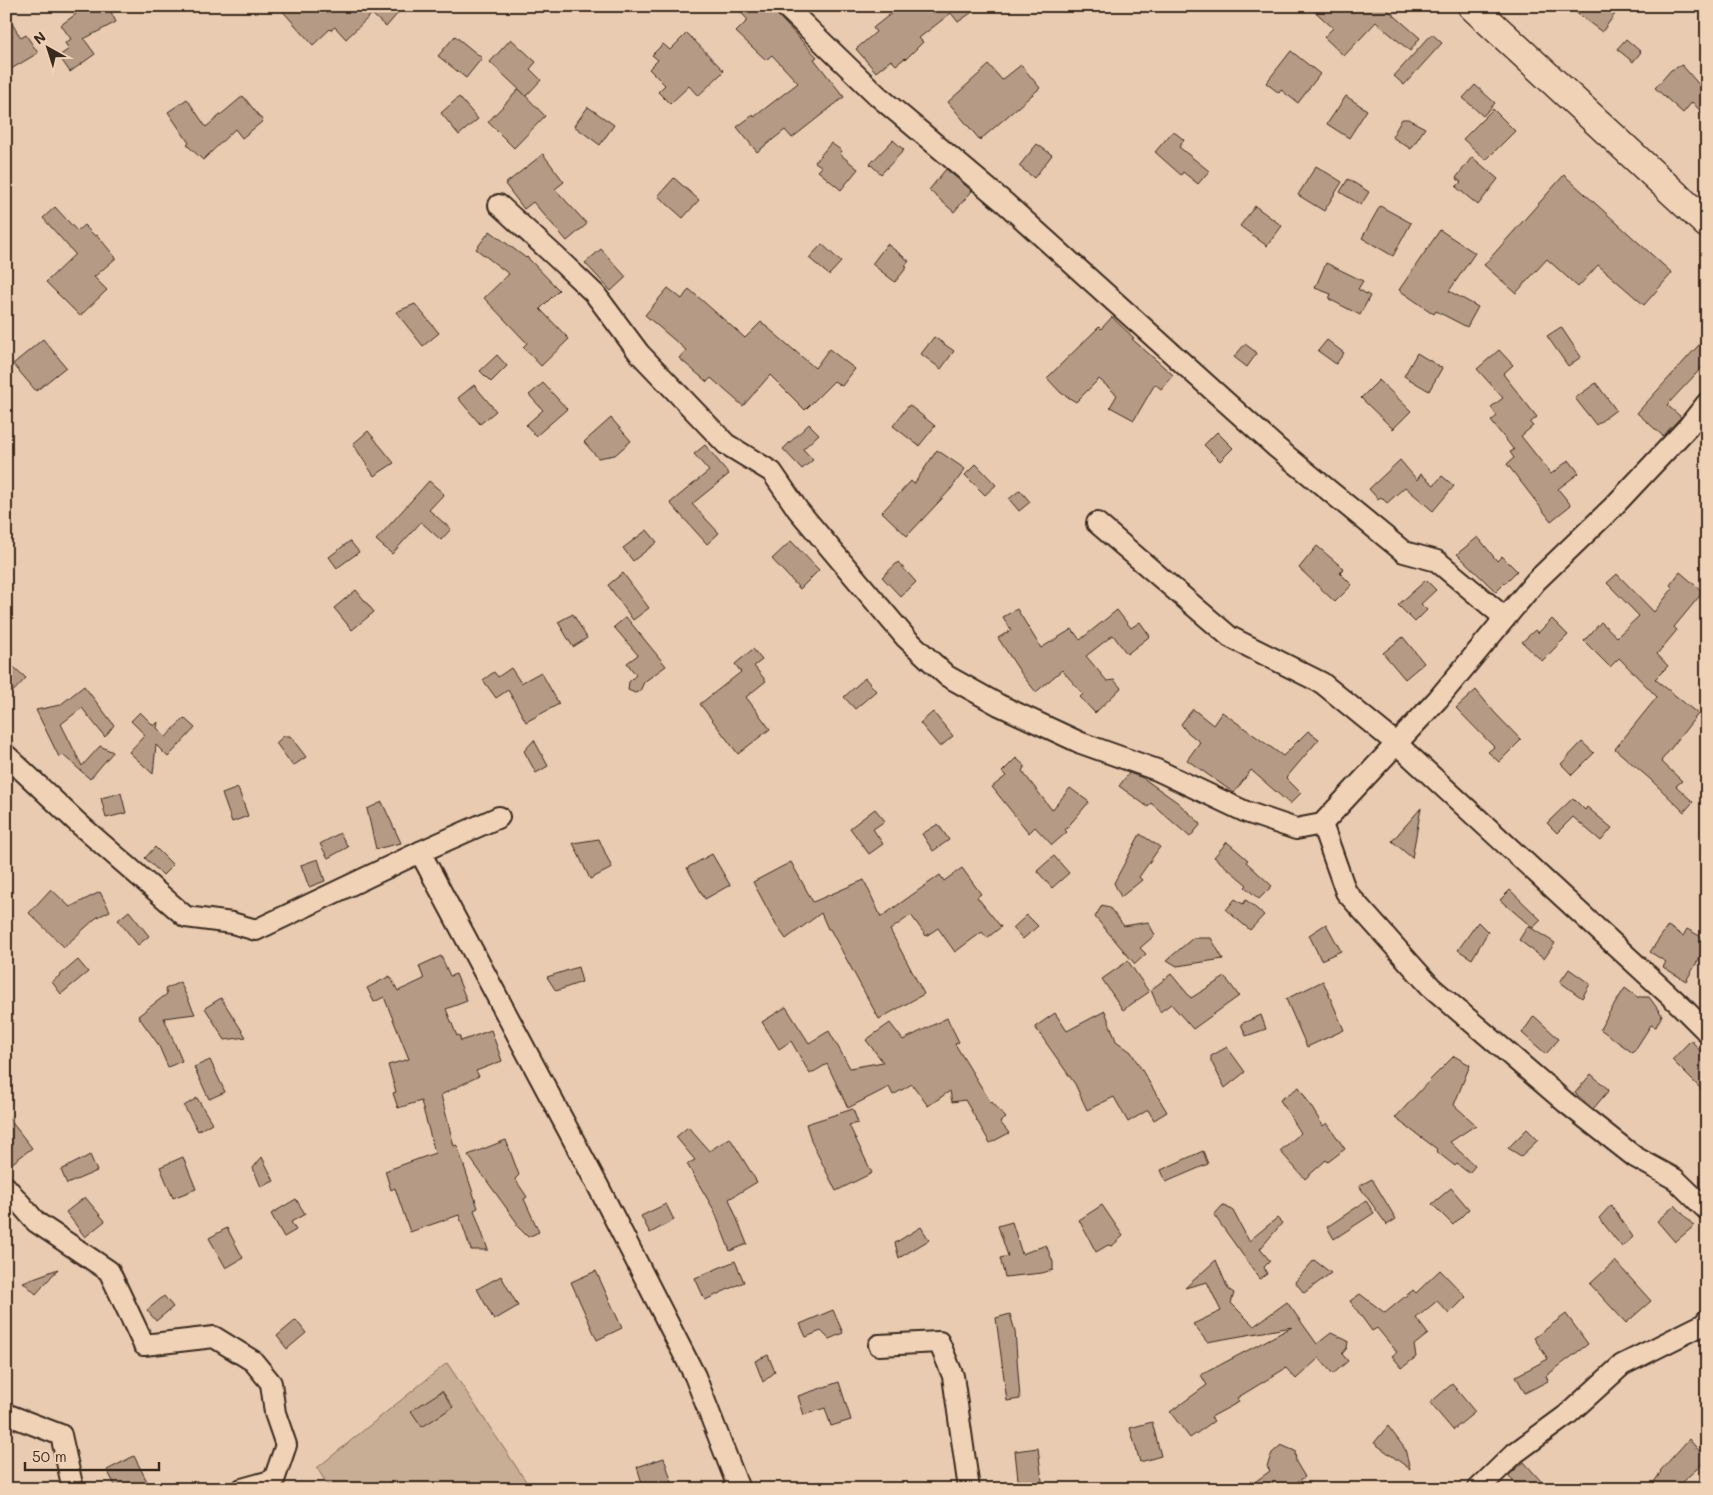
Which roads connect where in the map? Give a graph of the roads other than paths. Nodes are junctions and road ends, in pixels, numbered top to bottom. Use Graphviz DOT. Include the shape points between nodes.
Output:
graph roads {
  1 [pos="785,6"];
  2 [pos="1472,6"];
  3 [pos="499,205"];
  4 [pos="1707,224"];
  5 [pos="1707,403"];
  6 [pos="1096,523"];
  7 [pos="1505,618"];
  8 [pos="1397,744"];
  9 [pos="6,755"];
  10 [pos="499,817"];
  11 [pos="1322,824"];
  12 [pos="420,852"];
  13 [pos="1707,1032"];
  14 [pos="6,1187"];
  15 [pos="1707,1210"];
  16 [pos="1707,1320"];
  17 [pos="880,1345"];
  18 [pos="6,1414"];
  19 [pos="73,1489"];
  20 [pos="242,1489"];
  21 [pos="739,1489"];
  22 [pos="969,1489"];
  23 [pos="1478,1489"];
  1 -- 7 [label="street" via="878,96 1005,203 1276,448 1404,552 1437,561"];
  2 -- 4 [label="highway"];
  3 -- 11 [label="street" via="595,294 639,353 726,444 772,472 798,510 906,638 947,676 999,705 1081,743 1157,770 1246,812 1296,829"];
  5 -- 7 [label="street" via="1613,507 1536,581"];
  6 -- 8 [label="street" via="1230,637 1322,682"];
  7 -- 8 [label="street"];
  8 -- 11 [label="street"];
  8 -- 13 [label="street"];
  9 -- 12 [label="street" via="186,918 232,923 256,930"];
  10 -- 12 [label="street"];
  11 -- 15 [label="street" via="1346,892 1431,986 1565,1102 1635,1158 1675,1179"];
  12 -- 21 [label="street" via="594,1177 695,1376"];
  14 -- 20 [label="street" via="36,1222 109,1272 144,1345 214,1337 253,1361 271,1383 275,1413 286,1444 274,1480"];
  16 -- 23 [label="street" via="1622,1365 1567,1415 1515,1453"];
  17 -- 22 [label="street" via="939,1342 953,1376"];
  18 -- 19 [label="street" via="61,1435"];
}
